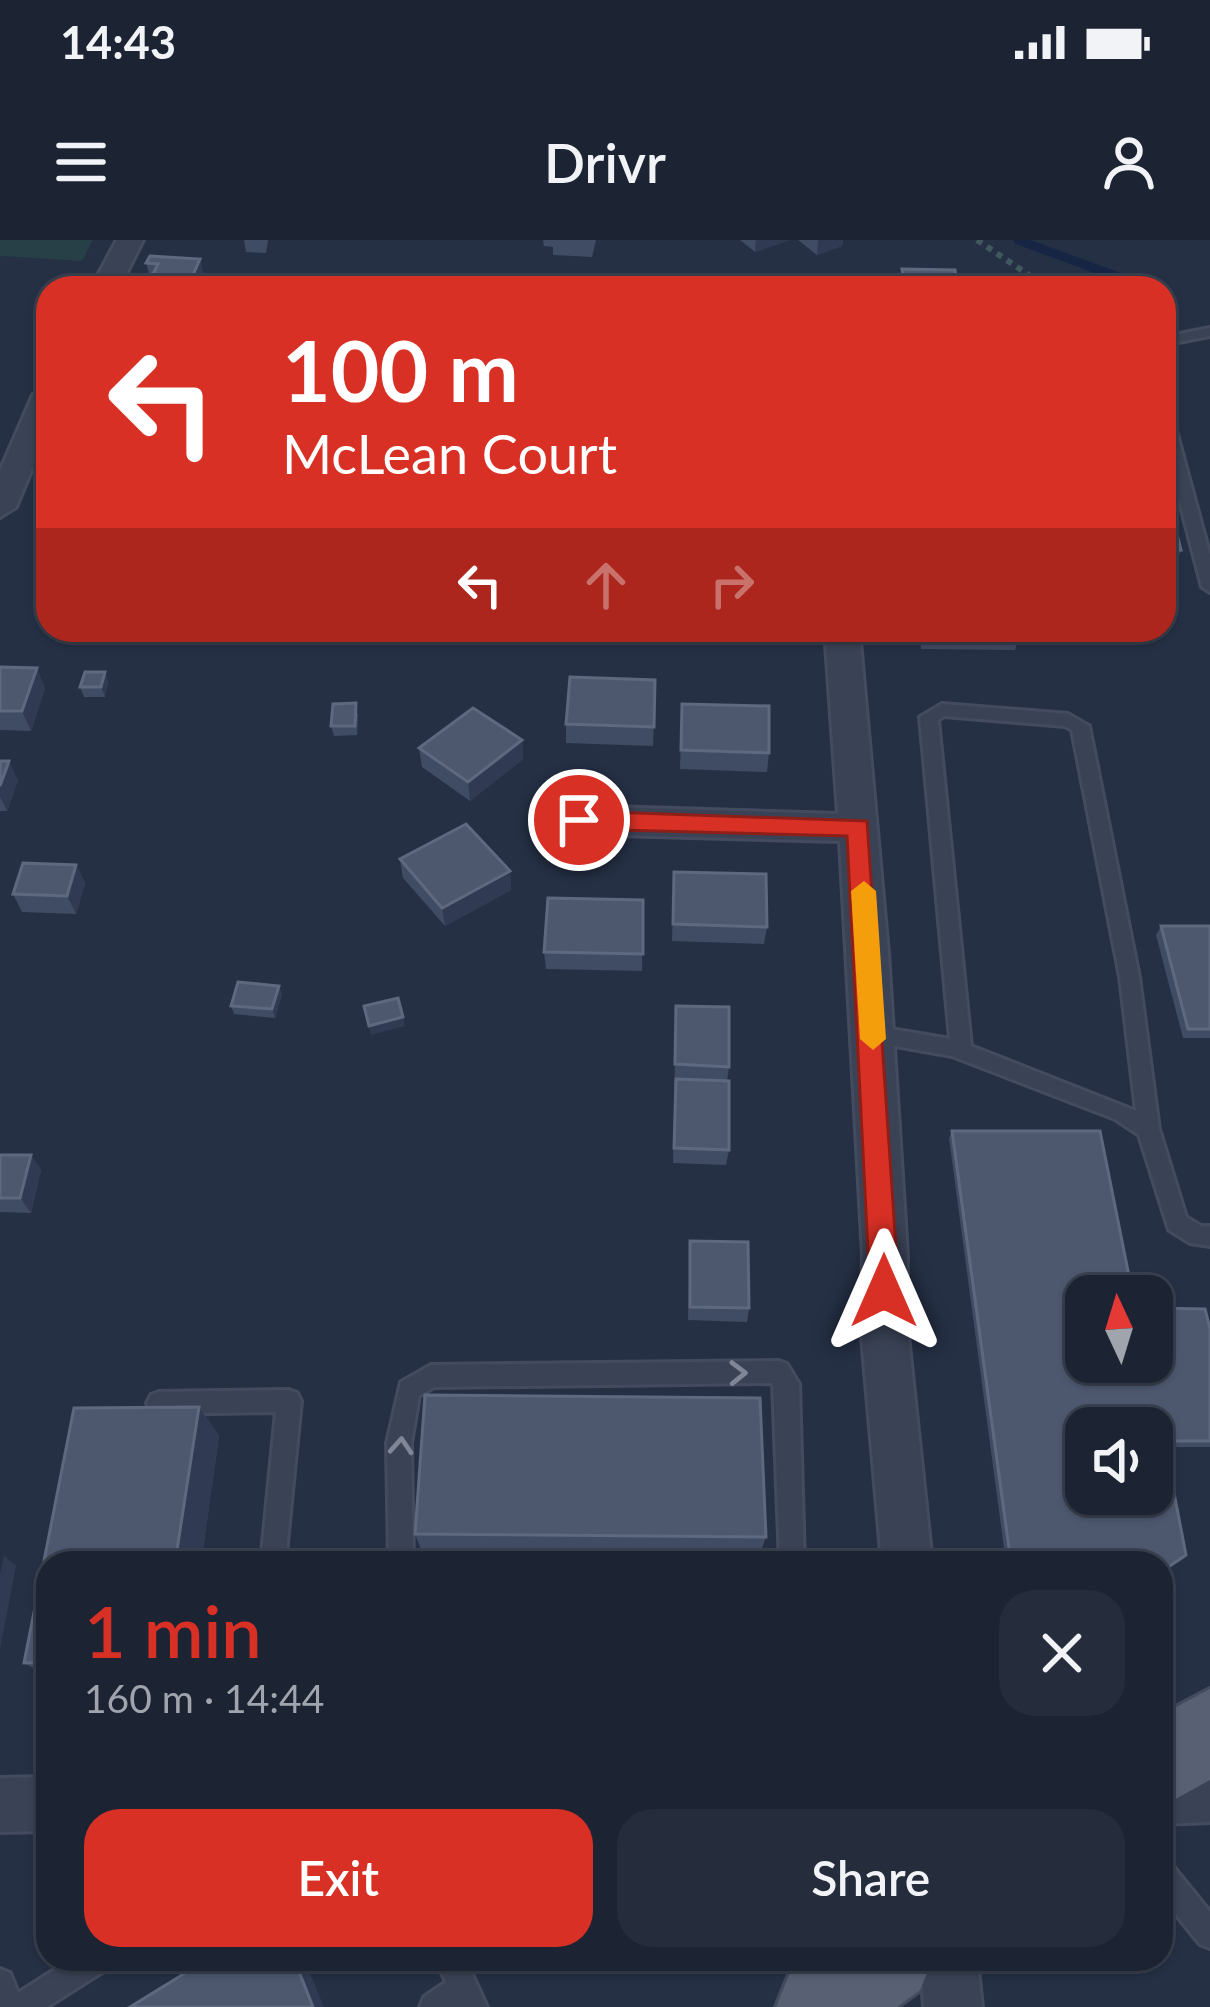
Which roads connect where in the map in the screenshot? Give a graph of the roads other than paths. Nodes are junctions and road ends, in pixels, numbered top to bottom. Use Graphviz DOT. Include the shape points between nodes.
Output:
graph roads {
  1 [pos="130,240"];
  2 [pos="111,276"];
  3 [pos="1210,332"];
  4 [pos="1176,339"];
  5 [pos="26,430"];
  6 [pos="1176,458"];
  7 [pos="0,507"];
  8 [pos="1210,587"];
  9 [pos="843,642"];
  10 [pos="579,820"];
  11 [pos="859,828"];
  12 [pos="873,1034"];
  13 [pos="961,1051"];
  14 [pos="1148,1129"];
  15 [pos="1210,1236"];
  16 [pos="160,1403"];
  17 [pos="274,1551"];
  18 [pos="401,1551"];
  19 [pos="792,1551"];
  20 [pos="906,1551"];
  21 [pos="1210,1730"];
  22 [pos="1173,1756"];
  23 [pos="1210,1796"];
  24 [pos="1173,1798"];
  25 [pos="36,1804"];
  26 [pos="0,1805"];
  27 [pos="1173,1889"];
  28 [pos="1210,1934"];
  29 [pos="78,1971"];
  30 [pos="872,1971"];
  31 [pos="950,1971"];
  32 [pos="0,1983"];
  33 [pos="468,1997"];
  34 [pos="8,2007"];
  35 [pos="21,2007"];
  36 [pos="434,2007"];
  37 [pos="821,2007"];
  38 [pos="953,2007"];
  1 -- 2 [label="street"];
  3 -- 4 [label="lane"];
  5 -- 7 [label="street"];
  6 -- 8 [label="lane"];
  9 -- 11 [label="street"];
  10 -- 11 [label="street"];
  11 -- 12 [label="street"];
  12 -- 13 [label="lane"];
  12 -- 20 [label="street" via="884,1326"];
  13 -- 14 [label="lane"];
  13 -- 14 [label="lane" via="929,717 942,710 1068,720 1080,726 1107,852"];
  14 -- 15 [label="lane" via="1177,1223"];
  16 -- 17 [label="lane" via="289,1401"];
  18 -- 19 [label="lane, one-way" via="399,1443 409,1390 431,1376 778,1372 788,1384"];
  21 -- 22 [label="main road"];
  23 -- 24 [label="street"];
  25 -- 26 [label="street"];
  27 -- 28 [label="lane"];
  29 -- 35 [label="lane"];
  30 -- 37 [label="main road"];
  31 -- 38 [label="street"];
  32 -- 34 [label="lane"];
  33 -- 36 [label="lane"];
}
